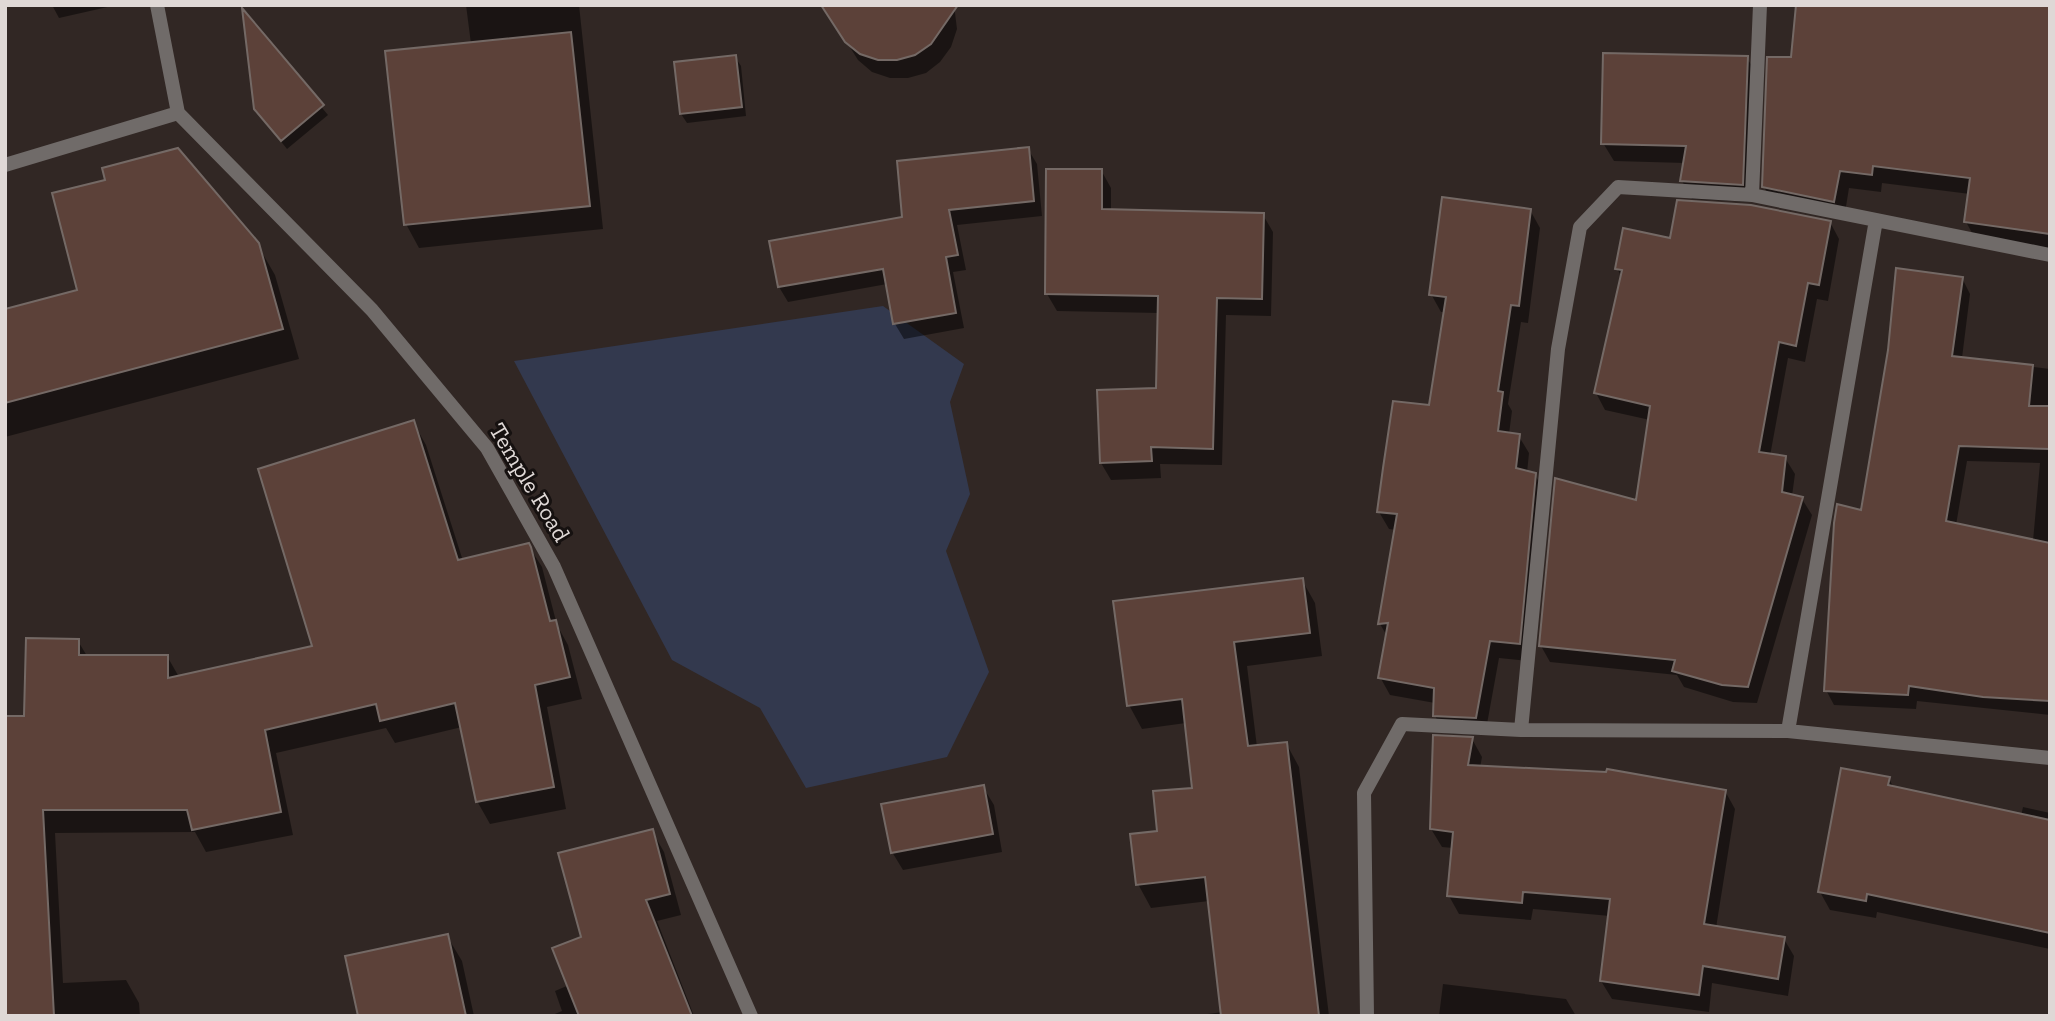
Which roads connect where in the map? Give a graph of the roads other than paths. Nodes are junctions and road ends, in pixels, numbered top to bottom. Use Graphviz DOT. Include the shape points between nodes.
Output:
graph roads {
  1 [pos="157,5"];
  2 [pos="1760,5"];
  3 [pos="178,113"];
  4 [pos="5,165"];
  5 [pos="1752,195"];
  6 [pos="1876,220"];
  7 [pos="2050,255"];
  8 [pos="1521,730"];
  9 [pos="1788,731"];
  10 [pos="2050,758"];
  11 [pos="751,1016"];
  12 [pos="1367,1016"];
  1 -- 3 [label="street"];
  2 -- 5 [label="street"];
  3 -- 4 [label="street"];
  3 -- 11 [label="street, Temple Road" via="372,310 487,448 554,567"];
  5 -- 6 [label="street"];
  5 -- 8 [label="street" via="1618,187 1580,227 1558,349"];
  6 -- 7 [label="street"];
  6 -- 9 [label="street"];
  8 -- 9 [label="street"];
  8 -- 12 [label="street" via="1402,724 1364,793"];
  9 -- 10 [label="street"];
}
